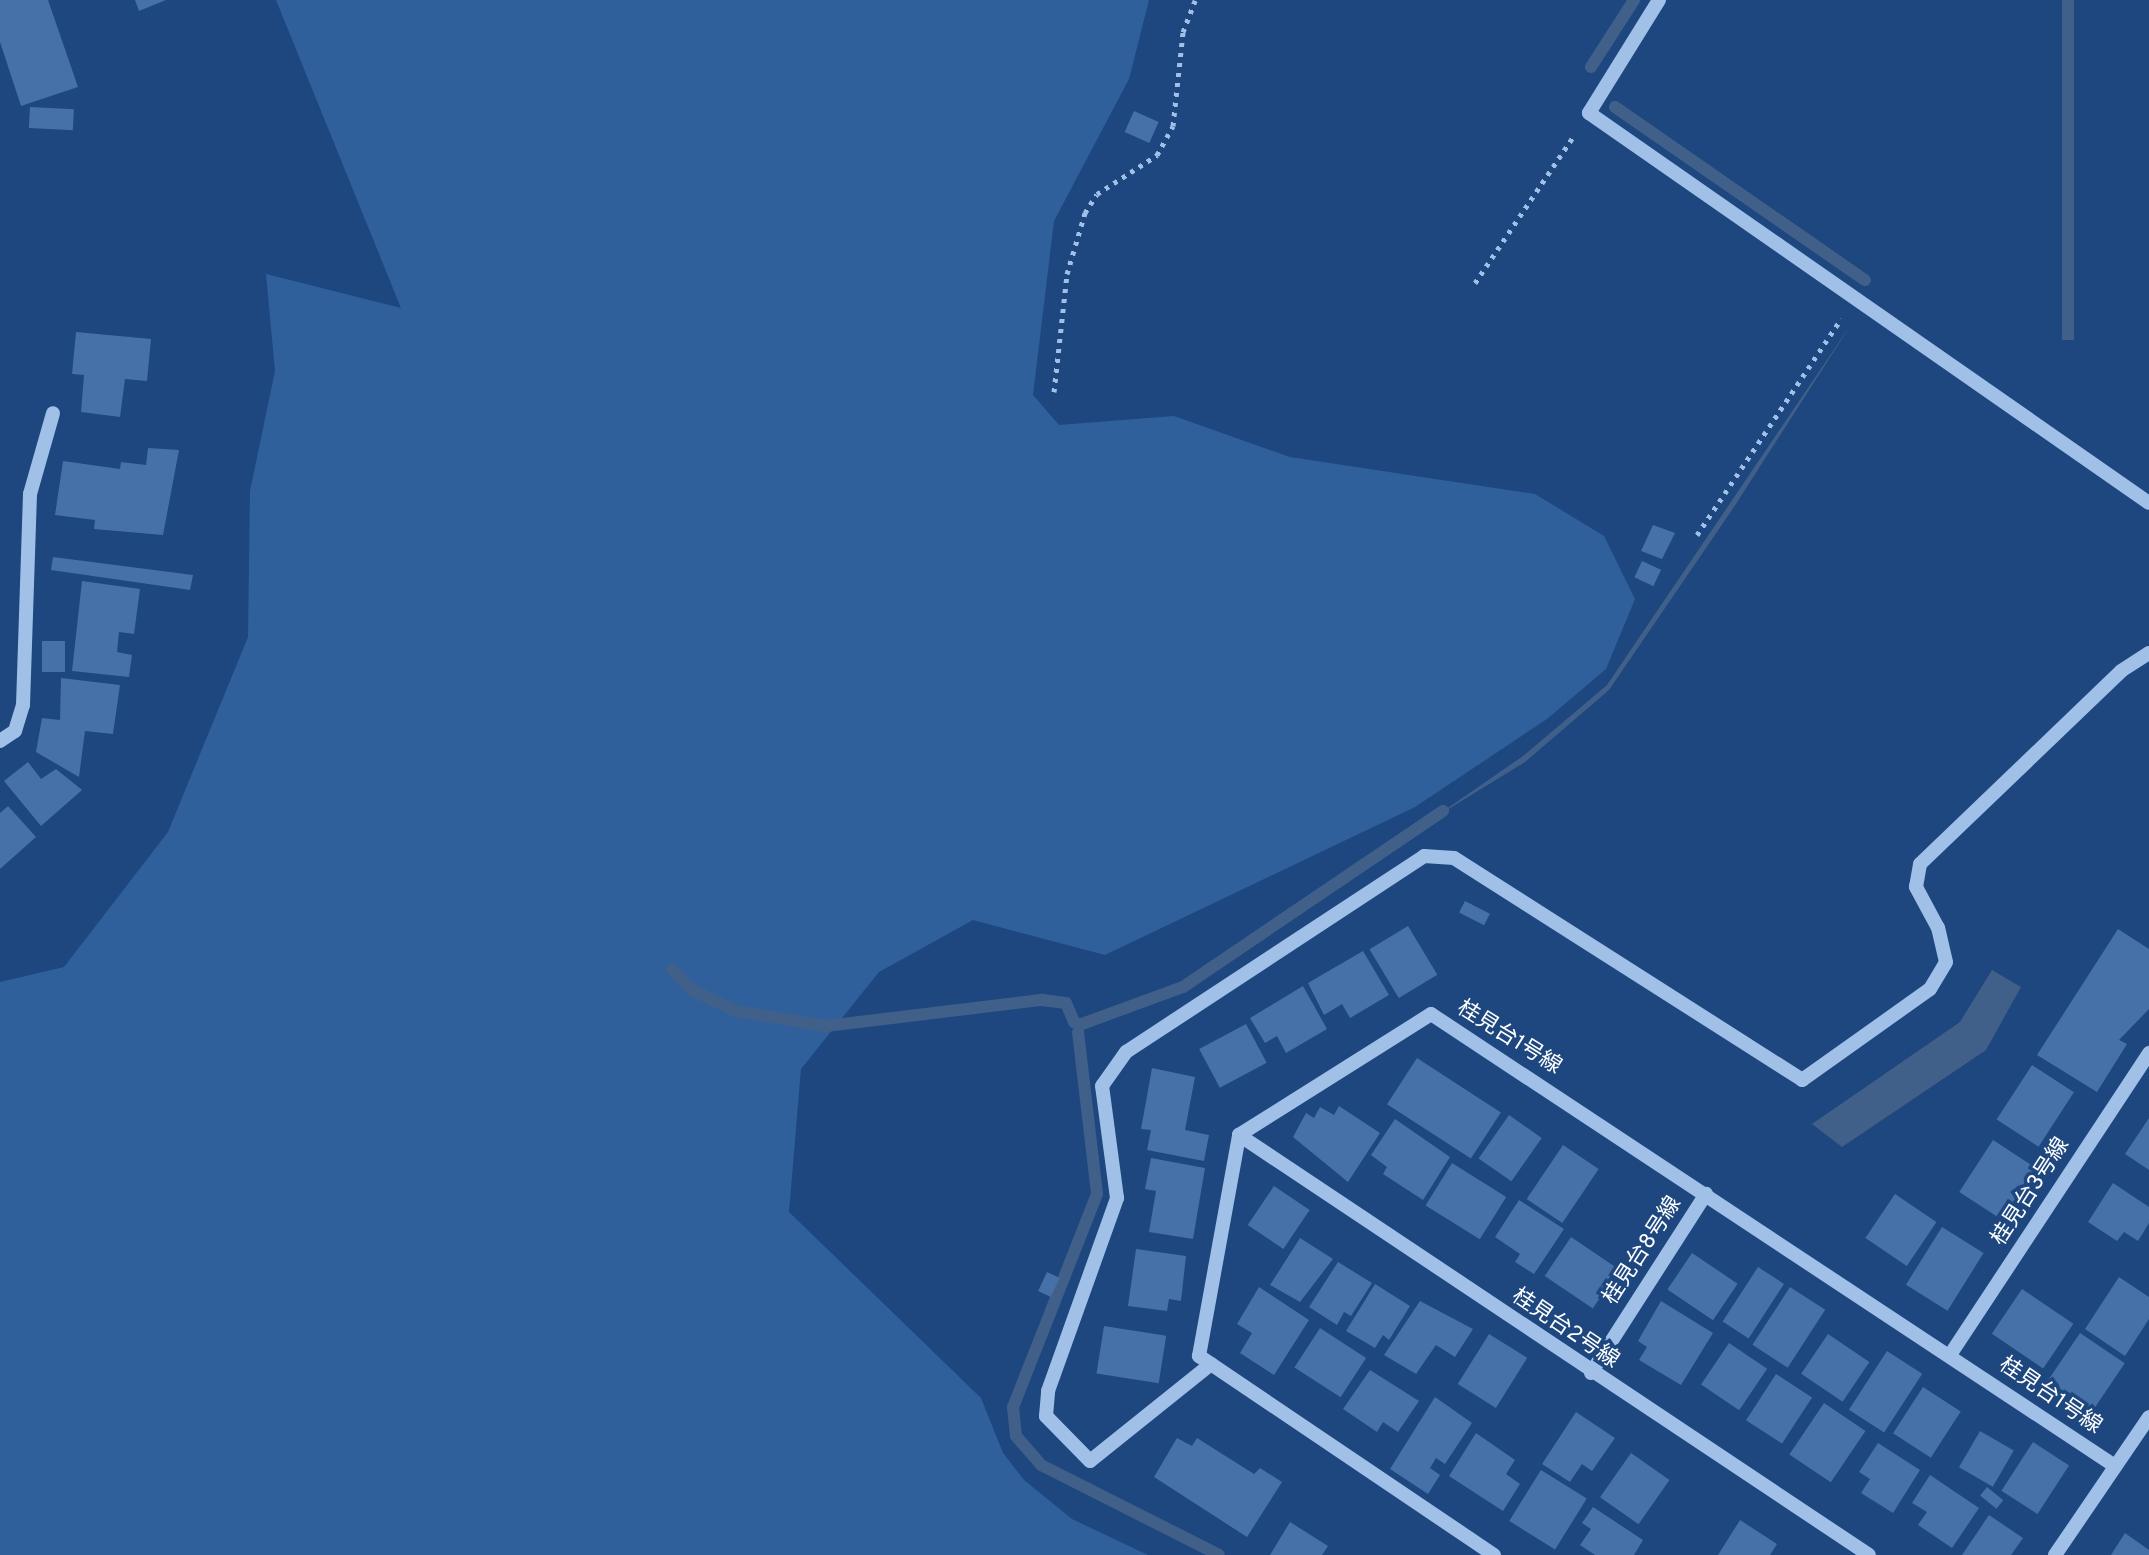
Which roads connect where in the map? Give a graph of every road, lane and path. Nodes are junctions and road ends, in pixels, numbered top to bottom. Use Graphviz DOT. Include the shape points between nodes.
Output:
graph roads {
  1 [pos="1195,0"];
  2 [pos="1659,0"];
  3 [pos="1589,113"];
  4 [pos="1475,283"];
  5 [pos="1855,298"];
  6 [pos="1054,392"];
  7 [pos="53,413"];
  8 [pos="2149,503"];
  9 [pos="1697,535"];
  10 [pos="2149,653"];
  11 [pos="0,741"];
  12 [pos="2149,1053"];
  13 [pos="1239,1135"];
  14 [pos="1706,1194"];
  15 [pos="1950,1355"];
  16 [pos="1211,1364"];
  17 [pos="1591,1373"];
  18 [pos="2149,1417"];
  19 [pos="2115,1466"];
  20 [pos="1494,1555"];
  21 [pos="1869,1555"];
  22 [pos="2055,1555"];
  1 -- 6 [label="path" via="1183,32 1173,126 1157,155 1097,194 1085,213 1067,274"];
  2 -- 3 [label="street"];
  3 -- 4 [label="path"];
  3 -- 5 [label="street"];
  5 -- 8 [label="street"];
  5 -- 9 [label="path"];
  7 -- 11 [label="street" via="30,494 23,705 15,731"];
  10 -- 16 [label="street" via="2121,671 1920,864 1916,887 1938,928 1946,962 1930,989 1802,1080 1454,858 1424,856 1126,1052 1102,1086 1117,1198 1048,1391 1046,1416 1090,1461"];
  12 -- 15 [label="street, 桂見台3号線"];
  13 -- 14 [label="street, 桂見台1号線" via="1431,1014"];
  13 -- 16 [label="street" via="1199,1356"];
  13 -- 17 [label="street, 桂見台2号線"];
  14 -- 15 [label="street, 桂見台1号線"];
  14 -- 17 [label="street, 桂見台8号線"];
  15 -- 19 [label="street, 桂見台1号線"];
  16 -- 20 [label="street"];
  17 -- 21 [label="street, 桂見台2号線"];
  18 -- 19 [label="street"];
  19 -- 22 [label="street"];
}
